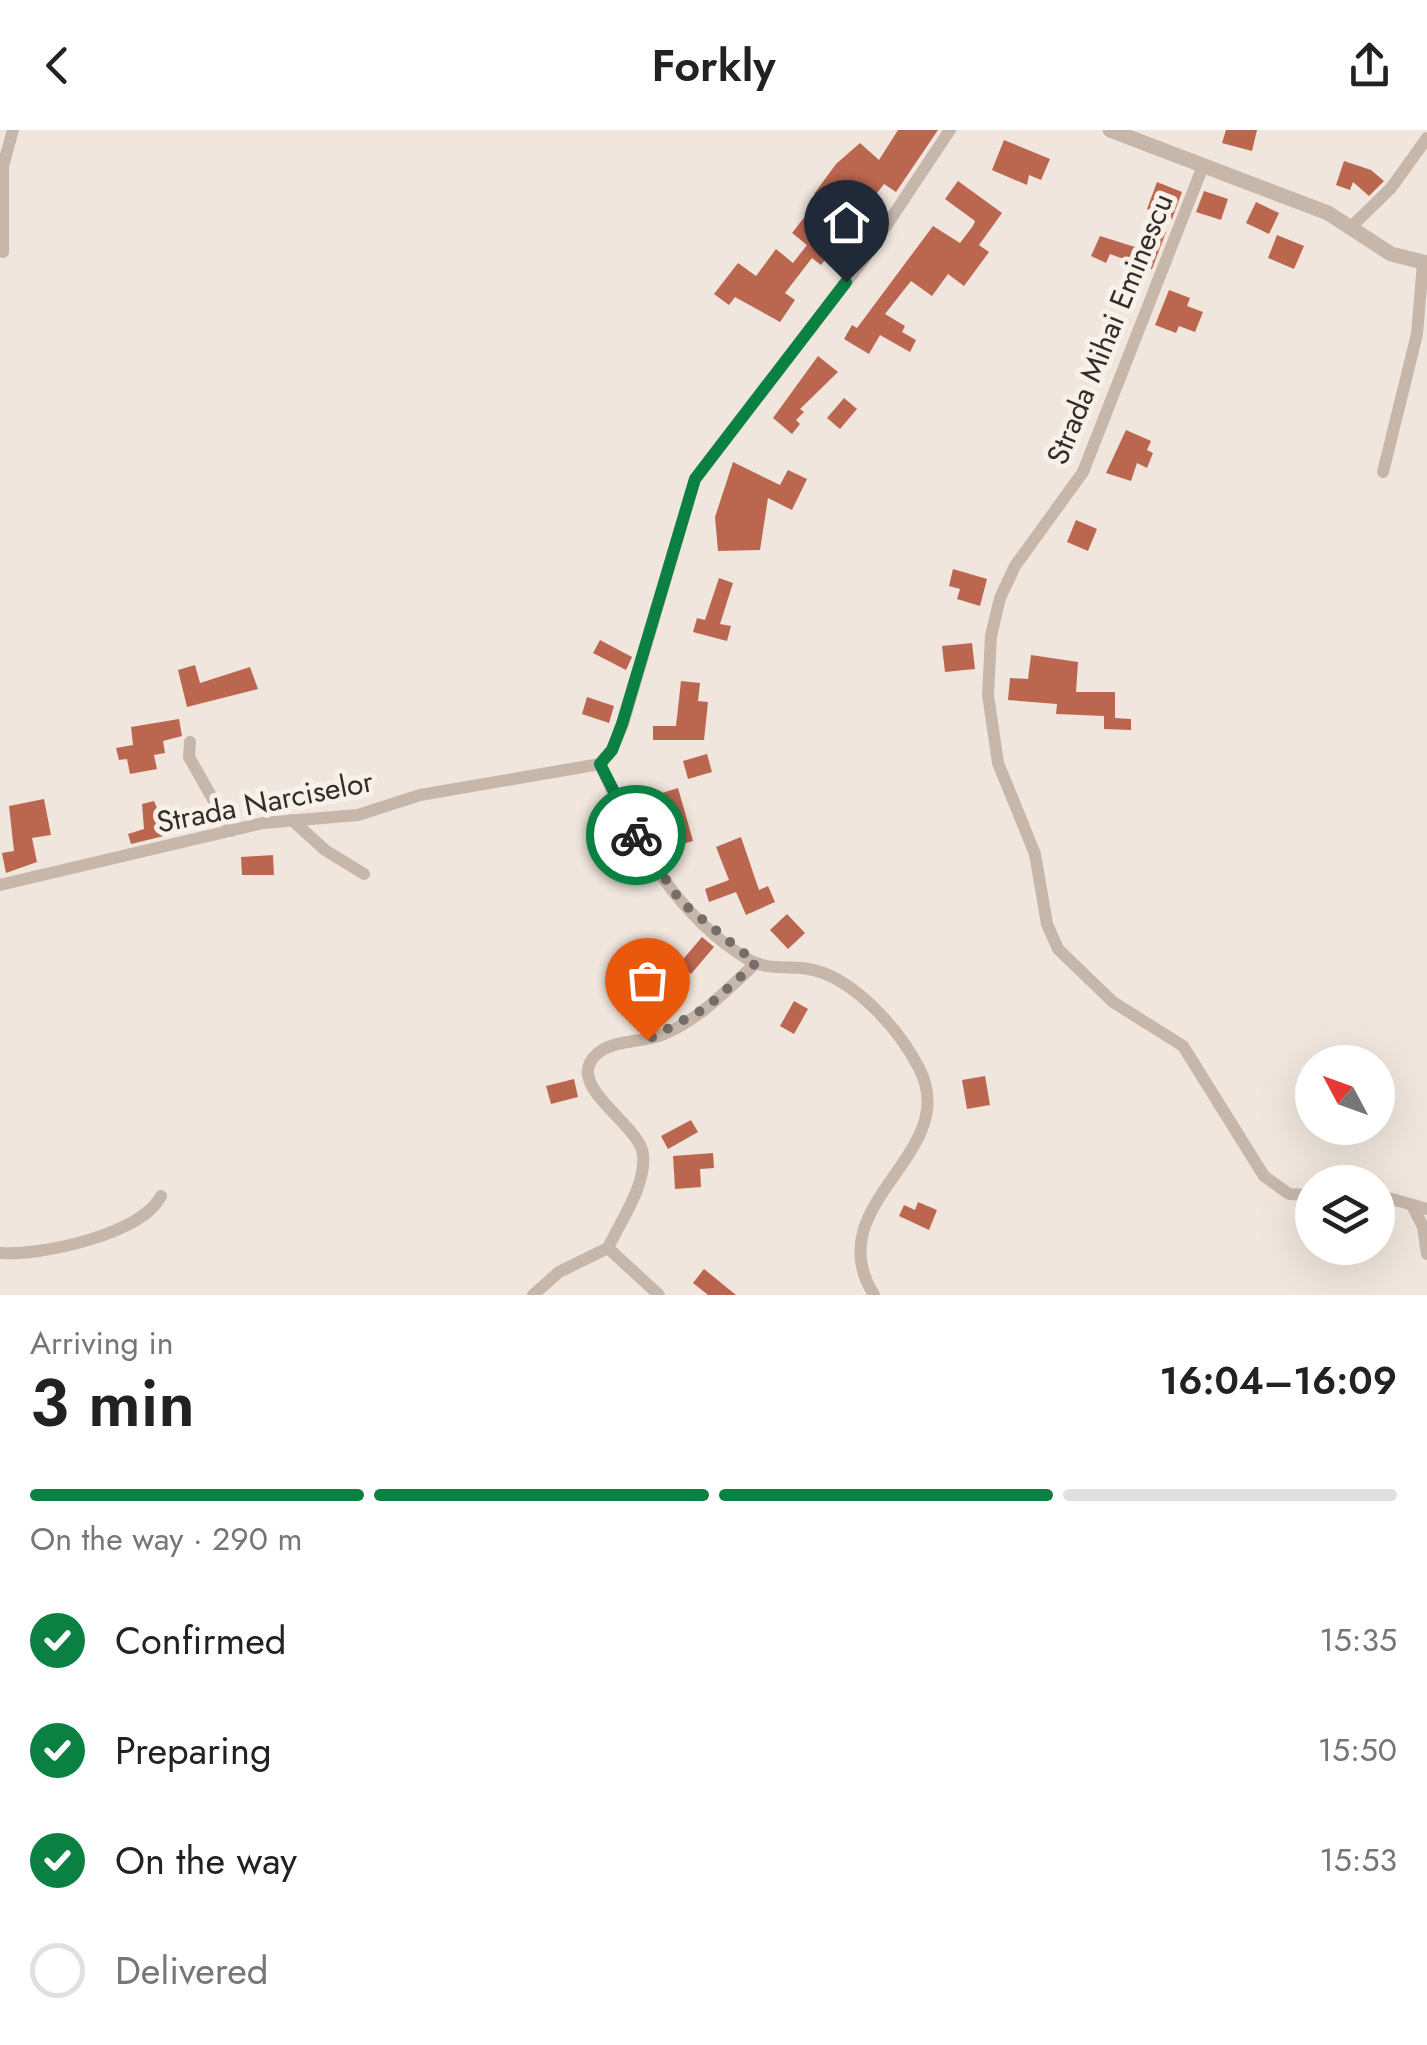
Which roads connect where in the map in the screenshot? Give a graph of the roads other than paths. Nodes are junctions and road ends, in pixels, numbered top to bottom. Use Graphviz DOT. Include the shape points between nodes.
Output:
graph roads {
  1 [pos="13,130"];
  2 [pos="950,130"];
  3 [pos="1110,130"];
  4 [pos="1427,138"];
  5 [pos="1203,166"];
  6 [pos="1352,226"];
  7 [pos="3,252"];
  8 [pos="1425,263"];
  9 [pos="1383,472"];
  10 [pos="190,742"];
  11 [pos="600,764"];
  12 [pos="292,820"];
  13 [pos="231,830"];
  14 [pos="364,874"];
  15 [pos="0,884"];
  16 [pos="756,963"];
  17 [pos="1295,1194"];
  18 [pos="160,1196"];
  19 [pos="1395,1200"];
  20 [pos="1420,1208"];
  21 [pos="608,1248"];
  22 [pos="0,1252"];
  23 [pos="1427,1254"];
  24 [pos="533,1295"];
  25 [pos="659,1295"];
  26 [pos="874,1295"];
  1 -- 7 [label="street" via="4,166"];
  2 -- 11 [label="street" via="864,259 695,479 622,724"];
  3 -- 5 [label="street"];
  4 -- 6 [label="street"];
  5 -- 6 [label="street"];
  5 -- 17 [label="street, Strada Mihai Eminescu" via="1083,472 1015,566 1000,598 988,696 998,762 1035,854 1058,948 1114,1002 1183,1046 1264,1176"];
  6 -- 8 [label="street" via="1392,254"];
  8 -- 9 [label="street" via="1416,334"];
  10 -- 13 [label="street" via="189,758"];
  11 -- 12 [label="street, Strada Narciselor" via="420,795 358,815"];
  11 -- 16 [label="street" via="668,886"];
  12 -- 13 [label="street, Strada Narciselor"];
  12 -- 14 [label="street"];
  13 -- 15 [label="street, Strada Narciselor"];
  16 -- 21 [label="street" via="678,1027 609,1047 592,1060 588,1071 596,1095 643,1148 642,1173"];
  16 -- 26 [label="street" via="812,970 852,990 908,1051 928,1092 924,1129 877,1198 862,1238 860,1264"];
  18 -- 22 [label="street" via="136,1223 45,1249"];
  19 -- 20 [label="street"];
  20 -- 23 [label="street"];
  21 -- 24 [label="street" via="559,1272"];
  21 -- 25 [label="street"];
}
